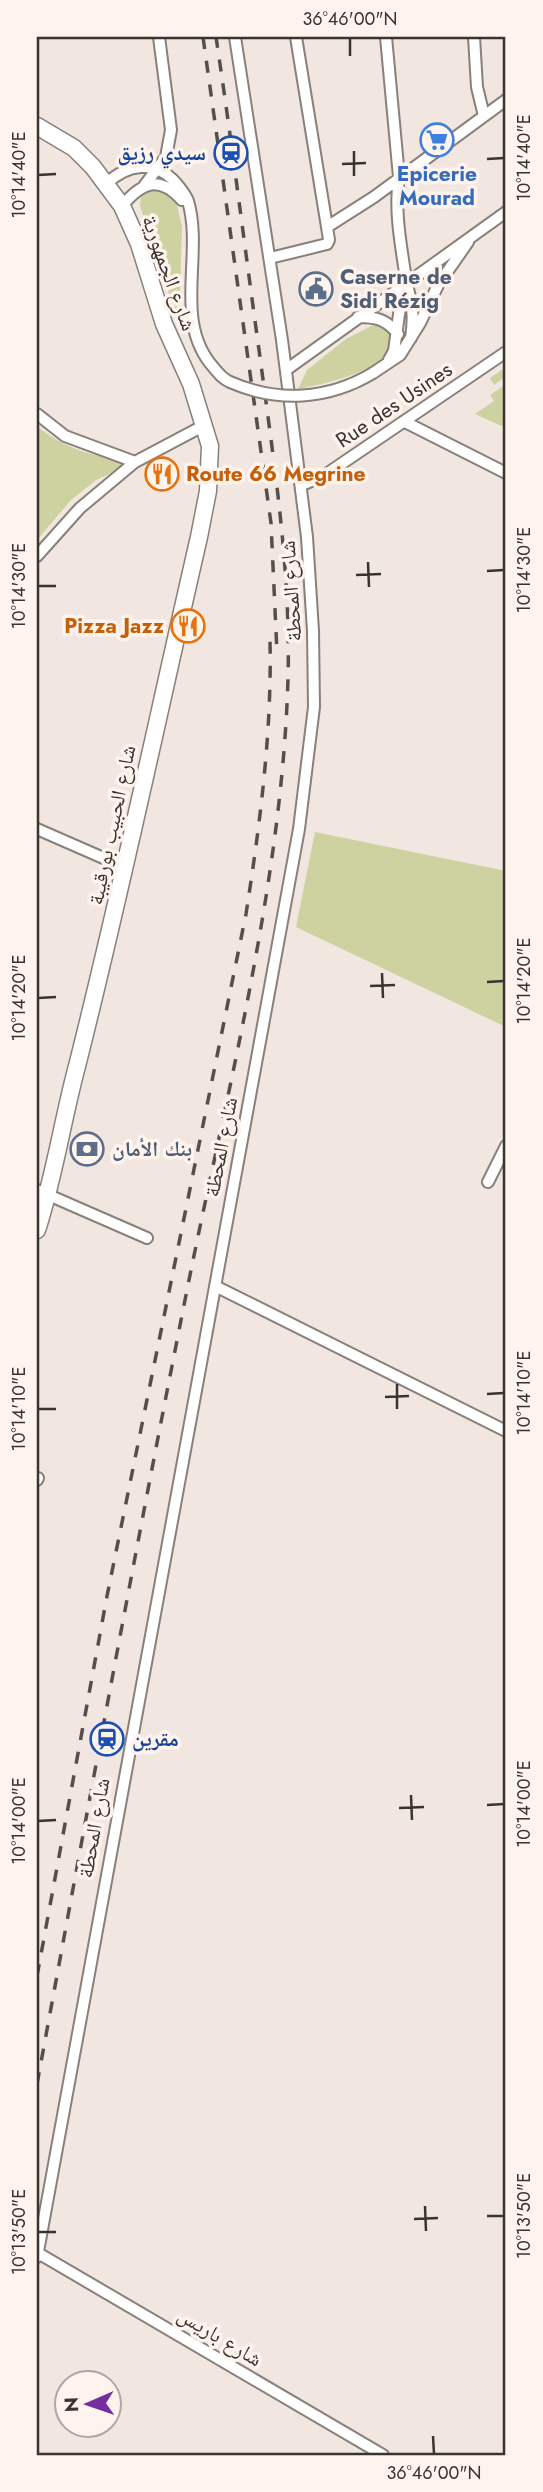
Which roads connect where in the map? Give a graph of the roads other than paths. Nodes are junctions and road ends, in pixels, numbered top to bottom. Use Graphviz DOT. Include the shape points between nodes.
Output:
graph roads {
  1 [pos="159,37"];
  2 [pos="235,37"];
  3 [pos="296,37"];
  4 [pos="386,37"];
  5 [pos="474,37"];
  6 [pos="506,100"];
  7 [pos="484,116"];
  8 [pos="37,126"];
  9 [pos="158,169"];
  10 [pos="400,177"];
  11 [pos="106,184"];
  12 [pos="144,186"];
  13 [pos="122,206"];
  14 [pos="506,212"];
  15 [pos="190,222"];
  16 [pos="327,227"];
  17 [pos="474,235"];
  18 [pos="270,258"];
  19 [pos="407,282"];
  20 [pos="358,317"];
  21 [pos="398,334"];
  22 [pos="411,338"];
  23 [pos="506,352"];
  24 [pos="386,364"];
  25 [pos="286,370"];
  26 [pos="37,414"];
  27 [pos="405,422"];
  28 [pos="203,426"];
  29 [pos="135,462"];
  30 [pos="506,473"];
  31 [pos="302,485"];
  32 [pos="37,556"];
  33 [pos="37,829"];
  34 [pos="124,867"];
  35 [pos="506,1146"];
  36 [pos="488,1182"];
  37 [pos="42,1193"];
  38 [pos="37,1230"];
  39 [pos="147,1238"];
  40 [pos="215,1286"];
  41 [pos="506,1431"];
  42 [pos="37,2255"];
  43 [pos="383,2455"];
  1 -- 9 [label="street" via="171,130 166,157"];
  2 -- 18 [label="street, شارع المحطة"];
  3 -- 16 [label="street"];
  4 -- 10 [label="street"];
  5 -- 7 [label="street"];
  6 -- 7 [label="street"];
  7 -- 10 [label="street"];
  8 -- 11 [label="street, شارع الجمهورية" via="74,148"];
  9 -- 11 [label="street" via="128,168"];
  9 -- 12 [label="street"];
  9 -- 15 [label="street" via="187,200"];
  10 -- 16 [label="street"];
  10 -- 19 [label="street" via="396,197"];
  11 -- 13 [label="street, شارع الجمهورية"];
  12 -- 13 [label="street"];
  12 -- 15 [label="street" via="174,191"];
  13 -- 28 [label="street, شارع الجمهورية"];
  14 -- 17 [label="street"];
  15 -- 24 [label="street, bridge" via="191,316 196,340 223,379 246,389 303,397 357,383"];
  16 -- 18 [label="street" via="328,242"];
  17 -- 19 [label="street"];
  17 -- 22 [label="street" via="438,285"];
  18 -- 25 [label="street, شارع المحطة"];
  19 -- 20 [label="street"];
  19 -- 21 [label="street"];
  19 -- 22 [label="street" via="414,319"];
  20 -- 21 [label="street" via="380,318"];
  20 -- 25 [label="street"];
  21 -- 24 [label="street"];
  22 -- 24 [label="street" via="400,355"];
  23 -- 27 [label="street, Rue des Usines"];
  25 -- 31 [label="street, شارع المحطة"];
  26 -- 29 [label="street" via="65,436"];
  27 -- 30 [label="street"];
  27 -- 31 [label="street, Rue des Usines"];
  28 -- 29 [label="street"];
  28 -- 34 [label="street, شارع الحبيب بورقيبة" via="210,446 208,491"];
  29 -- 32 [label="street" via="80,508"];
  31 -- 40 [label="street, شارع المحطة" via="314,708 299,829"];
  33 -- 34 [label="street"];
  34 -- 37 [label="street, شارع الحبيب بورقيبة" via="108,946"];
  35 -- 36 [label="street"];
  37 -- 38 [label="street, شارع الحبيب بورقيبة"];
  37 -- 39 [label="street"];
  40 -- 41 [label="street"];
  40 -- 42 [label="street, شارع المحطة"];
  42 -- 43 [label="street, شارع باريس"];
}
